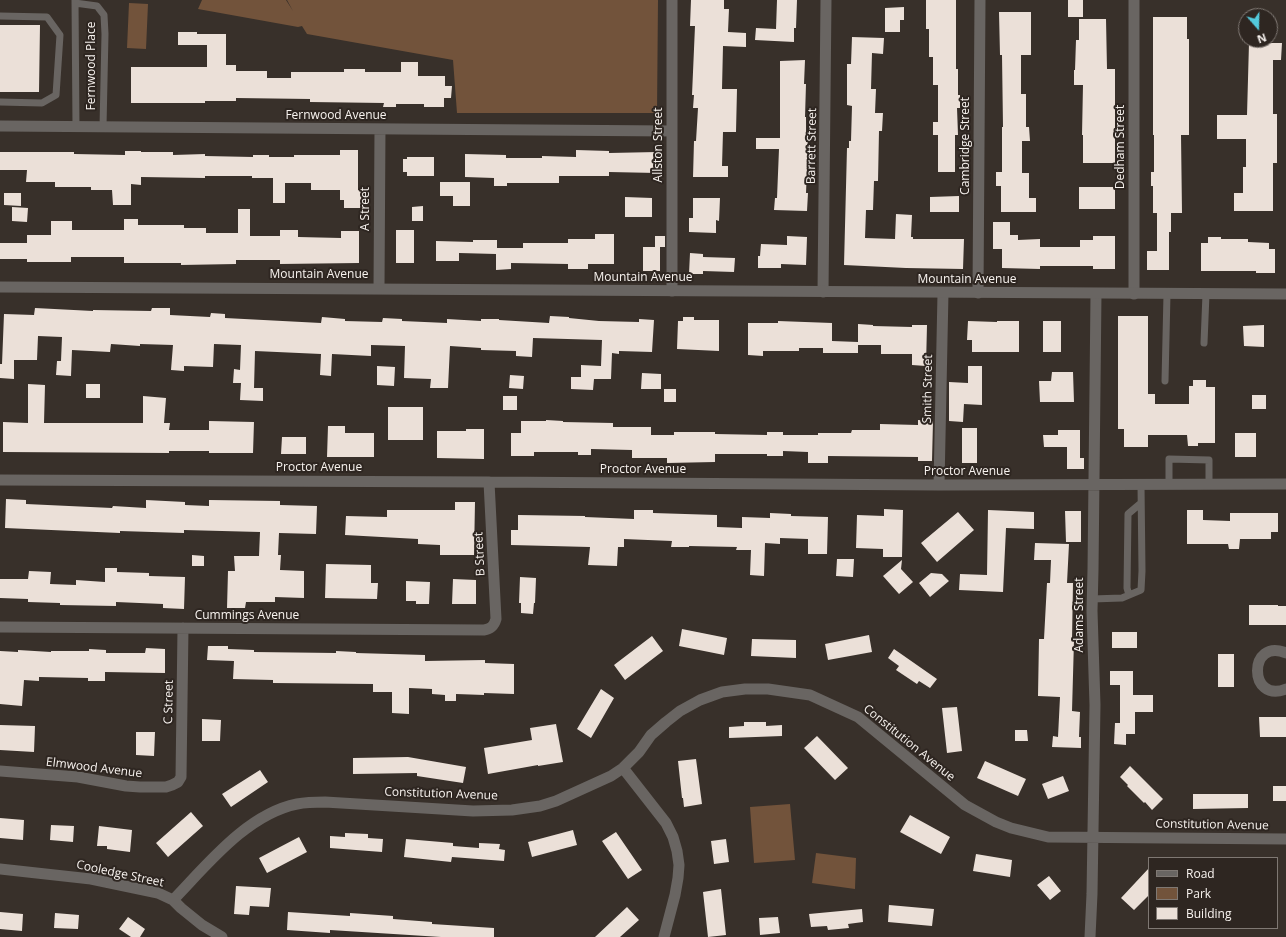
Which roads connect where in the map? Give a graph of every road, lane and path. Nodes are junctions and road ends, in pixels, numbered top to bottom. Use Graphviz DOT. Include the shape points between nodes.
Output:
graph roads {
  1 [pos="672,0"];
  2 [pos="826,0"];
  3 [pos="980,0"];
  4 [pos="1134,0"];
  5 [pos="75,1"];
  6 [pos="0,16"];
  7 [pos="0,102"];
  8 [pos="0,126"];
  9 [pos="76,127"];
  10 [pos="103,127"];
  11 [pos="380,129"];
  12 [pos="672,131"];
  13 [pos="0,287"];
  14 [pos="379,288"];
  15 [pos="672,291"];
  16 [pos="823,292"];
  17 [pos="943,293"];
  18 [pos="978,293"];
  19 [pos="1096,294"];
  20 [pos="1134,294"];
  21 [pos="1167,294"];
  22 [pos="1206,294"];
  23 [pos="1286,294"];
  24 [pos="1204,343"];
  25 [pos="1165,381"];
  26 [pos="0,480"];
  27 [pos="489,482"];
  28 [pos="1286,484"];
  29 [pos="1141,485"];
  30 [pos="1169,485"];
  31 [pos="1209,485"];
  32 [pos="939,486"];
  33 [pos="1094,486"];
  34 [pos="1141,503"];
  35 [pos="1129,595"];
  36 [pos="1092,599"];
  37 [pos="494,626"];
  38 [pos="0,628"];
  39 [pos="184,628"];
  40 [pos="1286,653"];
  41 [pos="1286,689"];
  42 [pos="623,768"];
  43 [pos="0,771"];
  44 [pos="181,776"];
  45 [pos="1092,837"];
  46 [pos="1286,839"];
  47 [pos="0,869"];
  48 [pos="173,900"];
  49 [pos="222,937"];
  50 [pos="664,937"];
  51 [pos="1090,937"];
  1 -- 12 [label="street, Allston Street"];
  2 -- 16 [label="street, Barrett Street"];
  3 -- 18 [label="street, Cambridge Street"];
  4 -- 20 [label="street, Dedham Street"];
  5 -- 9 [label="lane"];
  5 -- 10 [label="lane, Fernwood Place" via="98,6 104,15"];
  6 -- 7 [label="lane" via="47,17 60,35 56,95 42,103"];
  8 -- 9 [label="street, Fernwood Avenue"];
  9 -- 10 [label="street, Fernwood Avenue"];
  10 -- 11 [label="street, Fernwood Avenue"];
  11 -- 12 [label="street, Fernwood Avenue"];
  11 -- 14 [label="street, A Street"];
  12 -- 15 [label="street, Allston Street"];
  13 -- 14 [label="street, Mountain Avenue"];
  14 -- 15 [label="street, Mountain Avenue"];
  15 -- 16 [label="street, Mountain Avenue"];
  16 -- 17 [label="street, Mountain Avenue"];
  17 -- 18 [label="street, Mountain Avenue"];
  17 -- 32 [label="street, Smith Street"];
  18 -- 19 [label="street, Mountain Avenue"];
  19 -- 20 [label="street, Mountain Avenue"];
  19 -- 33 [label="street, Adams Street"];
  20 -- 21 [label="street, Mountain Avenue"];
  21 -- 22 [label="street, Mountain Avenue"];
  21 -- 25 [label="lane"];
  22 -- 23 [label="street, Mountain Avenue"];
  22 -- 24 [label="lane"];
  26 -- 27 [label="street, Proctor Avenue"];
  27 -- 32 [label="street, Proctor Avenue"];
  27 -- 37 [label="street, B Street" via="496,619"];
  28 -- 31 [label="street, Proctor Avenue"];
  29 -- 30 [label="street, Proctor Avenue"];
  29 -- 33 [label="street, Proctor Avenue"];
  29 -- 34 [label="lane"];
  30 -- 31 [label="street, Proctor Avenue"];
  30 -- 31 [label="lane" via="1169,460 1209,460"];
  32 -- 33 [label="street, Proctor Avenue"];
  33 -- 36 [label="street, Adams Street"];
  34 -- 35 [label="lane" via="1128,514"];
  34 -- 35 [label="lane" via="1141,590"];
  35 -- 36 [label="lane" via="1122,598"];
  36 -- 45 [label="street, Adams Street" via="1095,706"];
  37 -- 39 [label="street, Cummings Avenue" via="484,630"];
  38 -- 39 [label="street, Cummings Avenue"];
  39 -- 44 [label="street, C Street"];
  40 -- 41 [label="street" via="1274,651 1266,654 1257,666 1259,681 1265,687 1272,691"];
  42 -- 45 [label="street, Constitution Avenue" via="651,735 680,711 700,700 722,692 745,689 768,689 810,695 858,717 965,805 996,822 1048,837"];
  42 -- 48 [label="street, Constitution Avenue" via="556,801 512,810 473,811 325,802 307,802 286,807 245,830"];
  42 -- 50 [label="street" via="666,823 677,851 678,878"];
  43 -- 44 [label="street, Elmwood Avenue" via="78,777 140,787 166,787 178,782"];
  45 -- 46 [label="street, Constitution Avenue"];
  45 -- 51 [label="street, Adams Street"];
  47 -- 48 [label="street, Cooledge Street" via="91,879 158,893"];
  48 -- 49 [label="street, Cooledge Street" via="202,925"];
}
